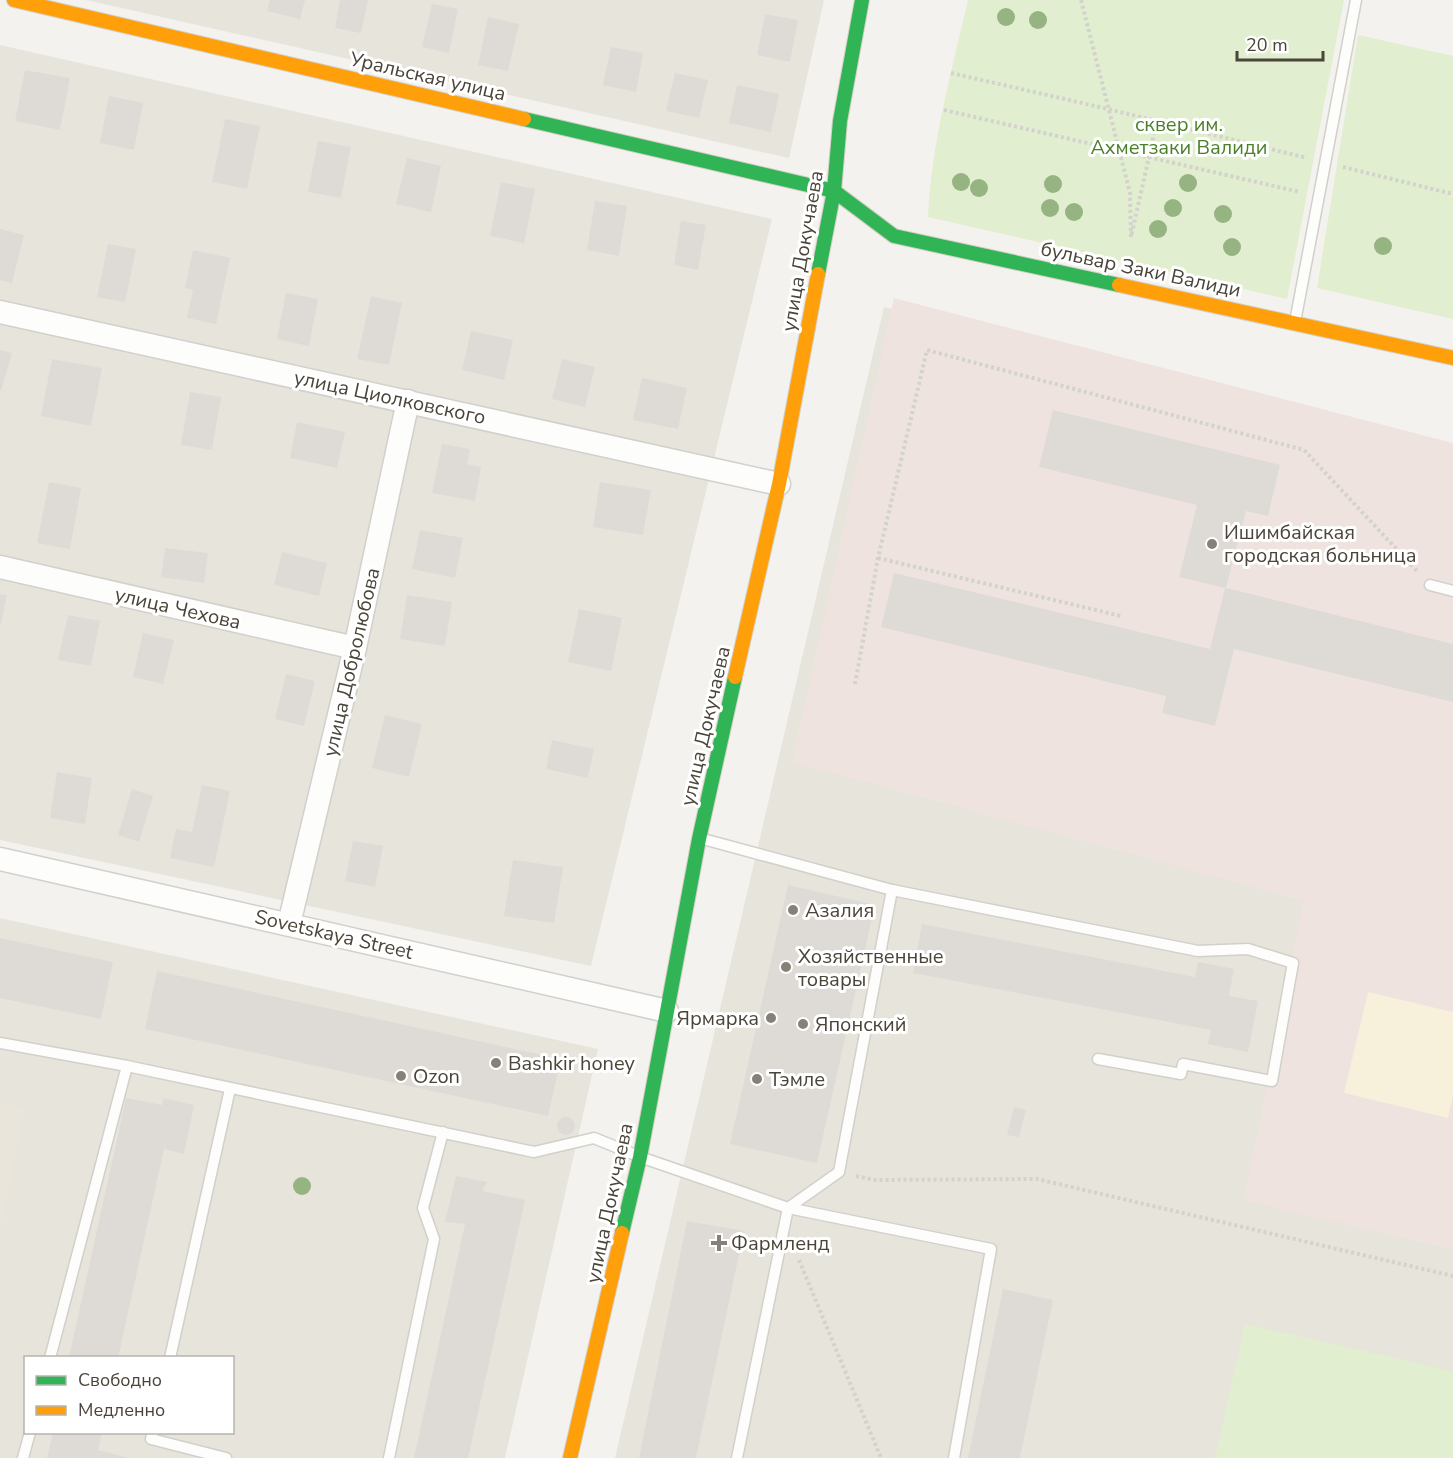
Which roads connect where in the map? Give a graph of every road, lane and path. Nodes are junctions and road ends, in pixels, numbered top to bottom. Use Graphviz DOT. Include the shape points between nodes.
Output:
graph roads {
  1 [pos="1,0"];
  2 [pos="14,0"];
  3 [pos="862,0"];
  4 [pos="1081,0"];
  5 [pos="1356,0"];
  6 [pos="0,5"];
  7 [pos="951,73"];
  8 [pos="1108,109"];
  9 [pos="944,111"];
  10 [pos="1157,121"];
  11 [pos="1119,151"];
  12 [pos="1149,158"];
  13 [pos="1325,163"];
  14 [pos="834,191"];
  15 [pos="1453,194"];
  16 [pos="1319,196"];
  17 [pos="0,312"];
  18 [pos="1295,323"];
  19 [pos="1453,358"];
  20 [pos="408,400"];
  21 [pos="779,484"];
  22 [pos="878,558"];
  23 [pos="0,567"];
  24 [pos="1430,585"];
  25 [pos="1453,591"];
  26 [pos="1121,616"];
  27 [pos="355,648"];
  28 [pos="855,684"];
  29 [pos="699,838"];
  30 [pos="0,859"];
  31 [pos="892,890"];
  32 [pos="290,924"];
  33 [pos="667,1011"];
  34 [pos="0,1043"];
  35 [pos="1098,1059"];
  36 [pos="127,1066"];
  37 [pos="230,1089"];
  38 [pos="443,1132"];
  39 [pos="640,1157"];
  40 [pos="839,1172"];
  41 [pos="788,1208"];
  42 [pos="784,1227"];
  43 [pos="1453,1276"];
  44 [pos="51,1356"];
  45 [pos="170,1356"];
  46 [pos="29,1434"];
  47 [pos="152,1434"];
  48 [pos="23,1458"];
  49 [pos="226,1458"];
  50 [pos="389,1458"];
  51 [pos="570,1458"];
  52 [pos="737,1458"];
  53 [pos="880,1458"];
  54 [pos="954,1458"];
  1 -- 6 [label="street"];
  2 -- 14 [label="street, Уральская улица"];
  3 -- 14 [label="street, улица Докучаева" via="840,121"];
  4 -- 8 [label="path"];
  5 -- 13 [label="lane"];
  7 -- 8 [label="path"];
  8 -- 10 [label="path"];
  8 -- 11 [label="path"];
  9 -- 11 [label="path"];
  10 -- 12 [label="path"];
  10 -- 13 [label="path"];
  11 -- 12 [label="path"];
  11 -- 12 [label="path" via="1130,193 1131,237"];
  12 -- 16 [label="path"];
  13 -- 15 [label="path"];
  13 -- 16 [label="lane"];
  14 -- 18 [label="street, бульвар Заки Валиди" via="894,236"];
  14 -- 21 [label="street, улица Докучаева"];
  16 -- 18 [label="lane"];
  17 -- 20 [label="street, улица Циолковского"];
  18 -- 19 [label="street, бульвар Заки Валиди"];
  20 -- 21 [label="street, улица Циолковского"];
  20 -- 27 [label="street, улица Добролюбова"];
  21 -- 29 [label="street, улица Докучаева"];
  22 -- 24 [label="path" via="927,350 1304,450"];
  22 -- 26 [label="path"];
  22 -- 28 [label="path"];
  23 -- 27 [label="street, улица Чехова"];
  24 -- 25 [label="lane"];
  27 -- 32 [label="street, улица Добролюбова"];
  29 -- 31 [label="lane"];
  29 -- 33 [label="street, улица Докучаева"];
  30 -- 32 [label="street, Sovetskaya Street"];
  31 -- 35 [label="lane" via="1198,951 1248,949 1293,963 1272,1082 1183,1064 1181,1074"];
  31 -- 40 [label="lane"];
  32 -- 33 [label="street, Sovetskaya Street"];
  33 -- 39 [label="street, улица Докучаева"];
  34 -- 36 [label="lane"];
  36 -- 37 [label="lane"];
  36 -- 44 [label="lane"];
  37 -- 38 [label="lane"];
  37 -- 45 [label="lane"];
  38 -- 39 [label="lane" via="534,1152 594,1138"];
  38 -- 50 [label="lane" via="423,1208 434,1239"];
  39 -- 41 [label="lane"];
  39 -- 51 [label="street, улица Докучаева"];
  40 -- 41 [label="lane"];
  40 -- 43 [label="path" via="875,1180 1037,1179"];
  41 -- 42 [label="lane"];
  41 -- 54 [label="lane" via="991,1249"];
  42 -- 52 [label="lane"];
  42 -- 53 [label="path"];
  46 -- 48 [label="lane"];
  47 -- 49 [label="lane" via="151,1439"];
}
